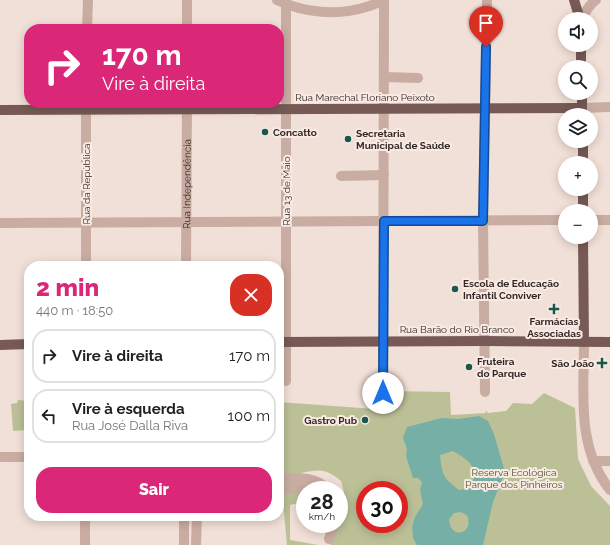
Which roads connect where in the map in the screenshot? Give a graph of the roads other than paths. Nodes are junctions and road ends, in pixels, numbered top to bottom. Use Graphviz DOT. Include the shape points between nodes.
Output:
graph roads {
  1 [pos="88,0"];
  2 [pos="187,0"];
  3 [pos="384,0"];
  4 [pos="487,0"];
  5 [pos="574,0"];
  6 [pos="584,0"];
  7 [pos="592,0"];
  8 [pos="596,0"];
  9 [pos="283,2"];
  10 [pos="578,12"];
  11 [pos="585,12"];
  12 [pos="87,24"];
  13 [pos="187,24"];
  14 [pos="284,24"];
  15 [pos="284,38"];
  16 [pos="384,77"];
  17 [pos="418,78"];
  18 [pos="610,107"];
  19 [pos="43,108"];
  20 [pos="86,108"];
  21 [pos="187,108"];
  22 [pos="253,108"];
  23 [pos="286,109"];
  24 [pos="384,109"];
  25 [pos="484,109"];
  26 [pos="598,109"];
  27 [pos="0,110"];
  28 [pos="558,111"];
  29 [pos="384,175"];
  30 [pos="342,176"];
  31 [pos="558,220"];
  32 [pos="598,220"];
  33 [pos="610,220"];
  34 [pos="384,221"];
  35 [pos="483,221"];
  36 [pos="186,222"];
  37 [pos="286,222"];
  38 [pos="0,223"];
  39 [pos="86,223"];
  40 [pos="583,244"];
  41 [pos="86,261"];
  42 [pos="186,261"];
  43 [pos="284,282"];
  44 [pos="384,341"];
  45 [pos="485,341"];
  46 [pos="284,342"];
  47 [pos="584,342"];
  48 [pos="610,342"];
  49 [pos="24,344"];
  50 [pos="0,345"];
  51 [pos="284,362"];
  52 [pos="286,381"];
  53 [pos="485,392"];
  54 [pos="383,393"];
  55 [pos="0,457"];
  56 [pos="24,457"];
  57 [pos="593,461"];
  58 [pos="610,461"];
  59 [pos="284,479"];
  60 [pos="317,481"];
  61 [pos="284,490"];
  62 [pos="296,490"];
  63 [pos="610,490"];
  64 [pos="85,521"];
  65 [pos="184,521"];
  66 [pos="197,521"];
  67 [pos="331,533"];
  68 [pos="184,534"];
  69 [pos="329,539"];
  70 [pos="196,540"];
  71 [pos="85,545"];
  72 [pos="184,545"];
  1 -- 12 [label="street"];
  2 -- 13 [label="street"];
  3 -- 9 [label="street" via="366,8 342,12 311,12"];
  3 -- 16 [label="street"];
  4 -- 25 [label="street"];
  5 -- 10 [label="main road"];
  6 -- 7 [label="street"];
  8 -- 11 [label="street"];
  9 -- 14 [label="street, Rua 13 de Maio"];
  15 -- 23 [label="street, Rua 13 de Maio"];
  16 -- 17 [label="street"];
  16 -- 24 [label="street"];
  18 -- 26 [label="street, Rua Marechal Floriano Peixoto"];
  19 -- 27 [label="main road, Rua Marechal Floriano Peixoto"];
  20 -- 39 [label="street, Rua da República"];
  21 -- 36 [label="street, Rua Independência"];
  22 -- 23 [label="main road, Rua Marechal Floriano Peixoto"];
  23 -- 24 [label="main road, Rua Marechal Floriano Peixoto"];
  23 -- 37 [label="street, Rua 13 de Maio"];
  24 -- 25 [label="main road, Rua Marechal Floriano Peixoto"];
  24 -- 29 [label="street"];
  25 -- 28 [label="main road, Rua Marechal Floriano Peixoto"];
  25 -- 35 [label="street"];
  29 -- 30 [label="street"];
  29 -- 34 [label="street"];
  31 -- 35 [label="street"];
  32 -- 33 [label="street"];
  34 -- 35 [label="street"];
  34 -- 37 [label="street"];
  34 -- 44 [label="street"];
  35 -- 45 [label="street"];
  36 -- 37 [label="street"];
  36 -- 39 [label="street"];
  36 -- 42 [label="street, Rua Independência"];
  37 -- 43 [label="street, Rua 13 de Maio"];
  38 -- 39 [label="street"];
  39 -- 41 [label="street, Rua da República"];
  40 -- 47 [label="main road"];
  44 -- 45 [label="main road, Rua Barão do Rio Branco"];
  44 -- 46 [label="main road, Rua Barão do Rio Branco"];
  44 -- 54 [label="street"];
  45 -- 47 [label="main road, Rua Barão do Rio Branco"];
  45 -- 53 [label="street"];
  47 -- 48 [label="main road, Rua Barão do Rio Branco"];
  47 -- 57 [label="street" via="584,418"];
  49 -- 50 [label="main road"];
  51 -- 52 [label="street, Rua 13 de Maio"];
  55 -- 56 [label="street"];
  57 -- 58 [label="street"];
  57 -- 63 [label="street"];
  59 -- 60 [label="street" via="307,478"];
  61 -- 62 [label="street"];
  64 -- 71 [label="street"];
  65 -- 68 [label="street"];
  66 -- 70 [label="street"];
  67 -- 69 [label="street"];
  68 -- 70 [label="street"];
  68 -- 72 [label="street"];
}
